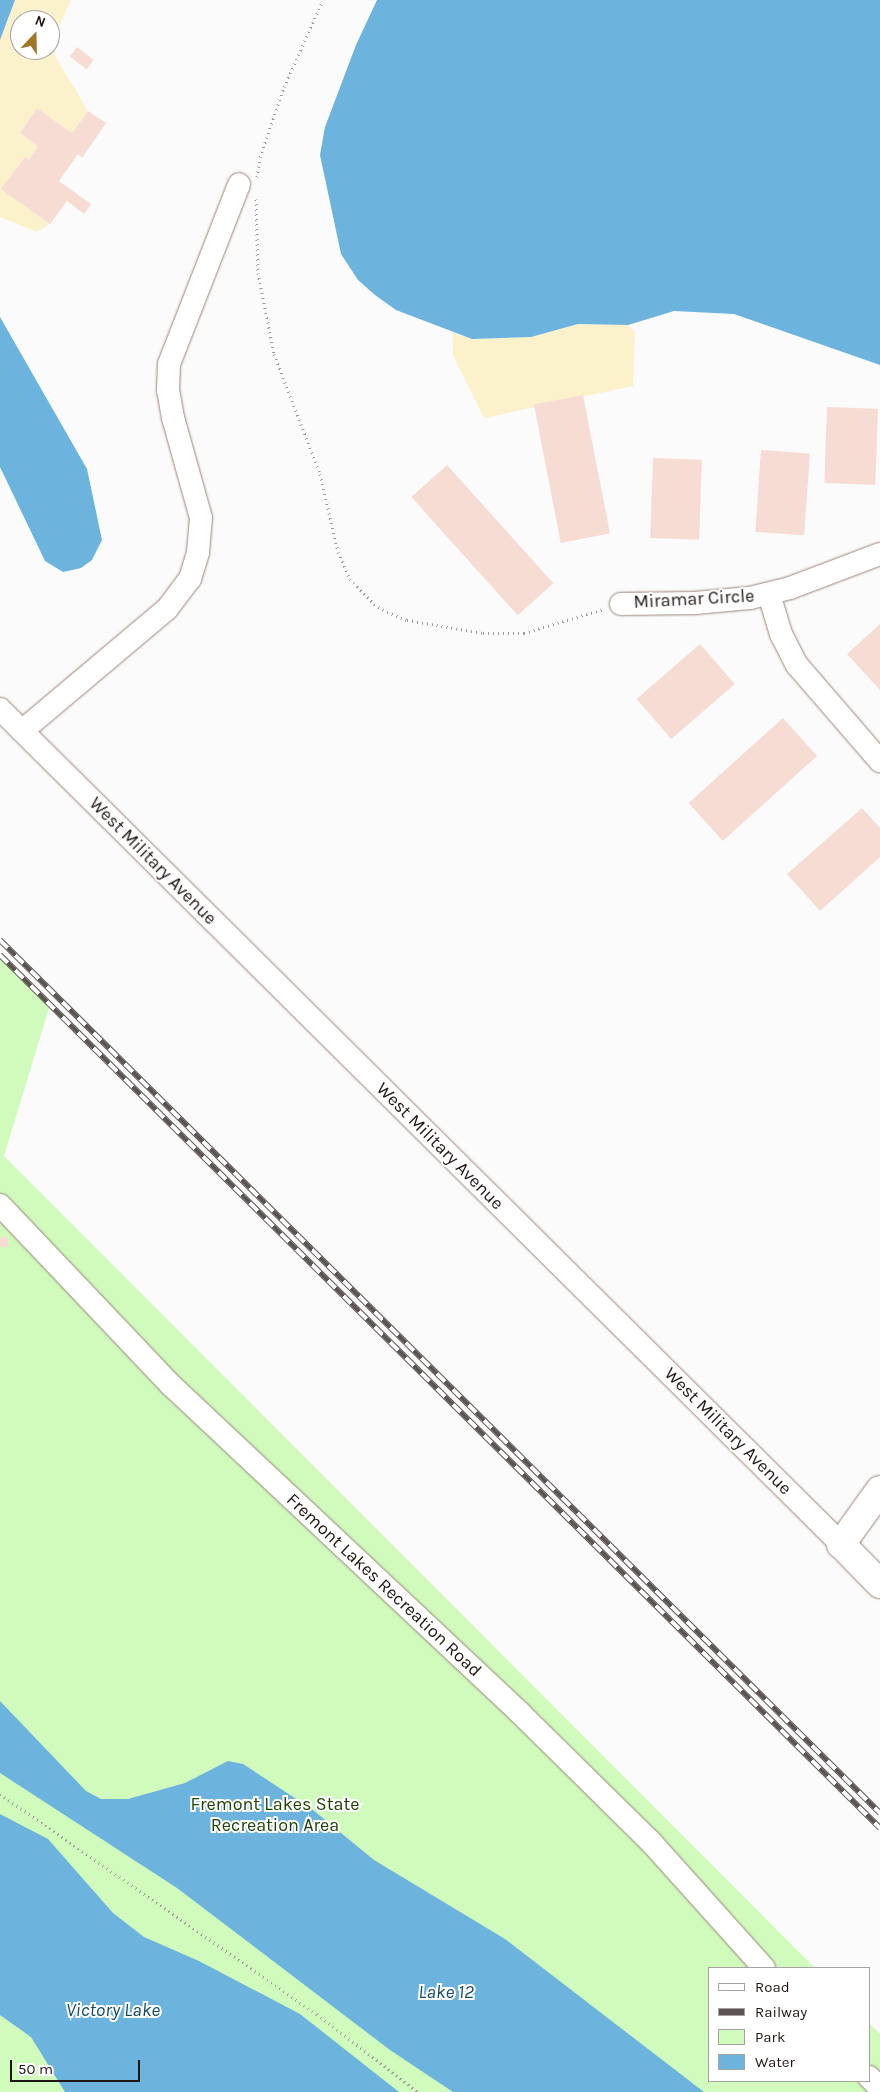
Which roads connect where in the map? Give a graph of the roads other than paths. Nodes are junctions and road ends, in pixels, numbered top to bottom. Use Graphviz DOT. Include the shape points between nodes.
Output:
graph roads {
  1 [pos="250,187"];
  2 [pos="880,554"];
  3 [pos="769,594"];
  4 [pos="622,604"];
  5 [pos="0,709"];
  6 [pos="22,731"];
  7 [pos="880,761"];
  8 [pos="0,1206"];
  9 [pos="880,1490"];
  10 [pos="841,1544"];
  11 [pos="880,1584"];
  12 [pos="763,1967"];
  13 [pos="870,2078"];
  14 [pos="880,2088"];
  1 -- 6 [label="street" via="171,353 167,376 173,418 201,518 198,552 190,579 167,609"];
  2 -- 3 [label="street, Miramar Circle"];
  3 -- 4 [label="street, Miramar Circle" via="695,603"];
  3 -- 7 [label="street" via="781,634 797,665"];
  5 -- 6 [label="street, West Military Avenue"];
  6 -- 10 [label="street, West Military Avenue"];
  8 -- 12 [label="street, Fremont Lakes Recreation Road" via="172,1386 520,1713 651,1842"];
  9 -- 10 [label="main road"];
  10 -- 11 [label="main road, West Military Avenue"];
  13 -- 14 [label="street"];
}
